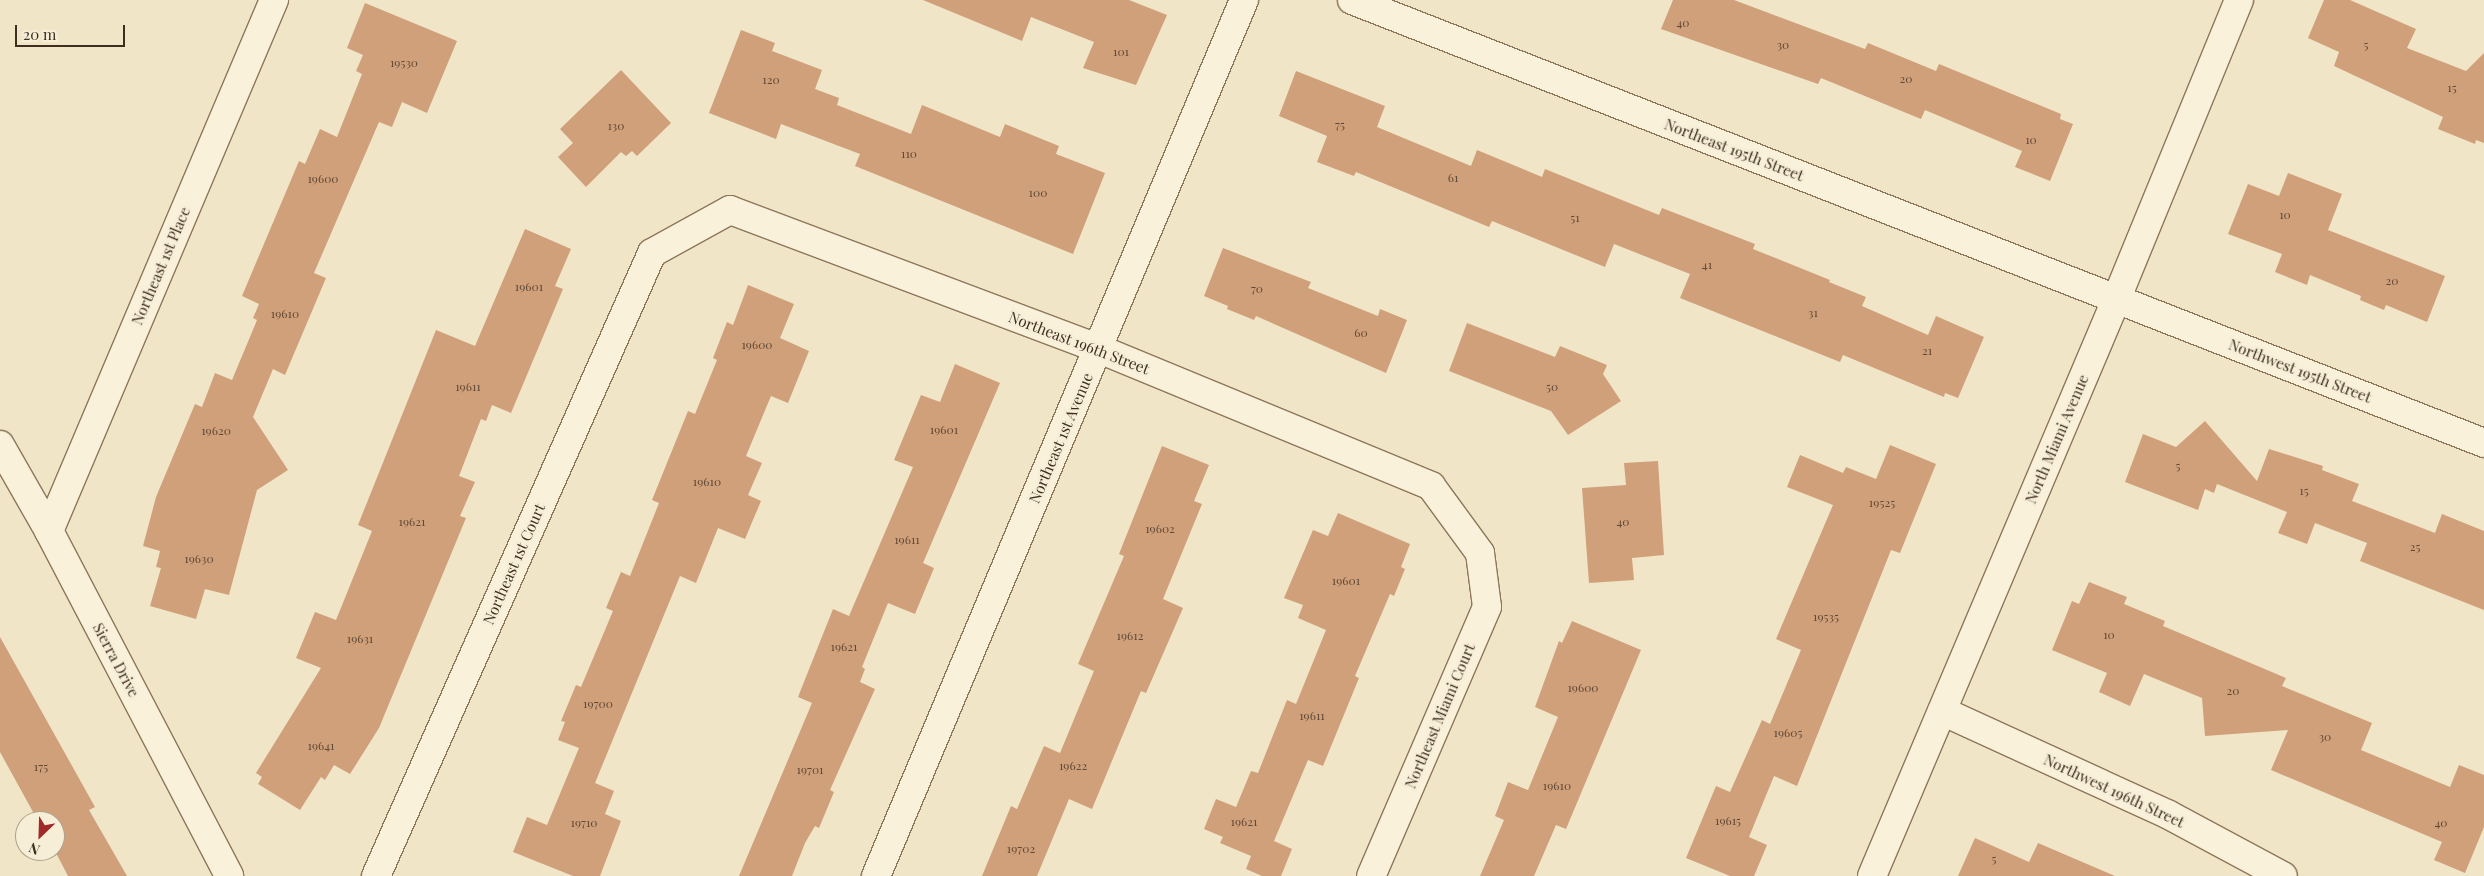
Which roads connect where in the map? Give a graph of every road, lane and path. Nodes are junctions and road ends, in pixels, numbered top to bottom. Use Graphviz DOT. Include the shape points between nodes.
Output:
graph roads {
  1 [pos="274,0"];
  2 [pos="1244,0"];
  3 [pos="1352,0"];
  4 [pos="2239,0"];
  5 [pos="652,252"];
  6 [pos="2116,300"];
  7 [pos="1099,349"];
  8 [pos="2484,443"];
  9 [pos="0,445"];
  10 [pos="49,531"];
  11 [pos="1480,553"];
  12 [pos="1942,711"];
  13 [pos="229,876"];
  14 [pos="376,876"];
  15 [pos="876,876"];
  16 [pos="1371,876"];
  17 [pos="1872,876"];
  18 [pos="2283,876"];
  1 -- 10 [label="street, Northeast 1st Place"];
  2 -- 7 [label="street, Northeast 1st Avenue"];
  3 -- 6 [label="street, Northeast 195th Street"];
  4 -- 6 [label="street, North Miami Avenue"];
  5 -- 7 [label="street, Northeast 196th Street" via="730,210"];
  5 -- 14 [label="street, Northeast 1st Court"];
  6 -- 8 [label="street, Northwest 195th Street"];
  6 -- 12 [label="street, North Miami Avenue"];
  7 -- 11 [label="street, Northeast 196th Street" via="1431,486"];
  7 -- 15 [label="street, Northeast 1st Avenue"];
  9 -- 10 [label="street, Sierra Drive"];
  10 -- 13 [label="street, Sierra Drive"];
  11 -- 16 [label="street, Northeast Miami Court" via="1487,606"];
  12 -- 17 [label="street, North Miami Avenue"];
  12 -- 18 [label="street, Northwest 196th Street" via="2169,815"];
}
